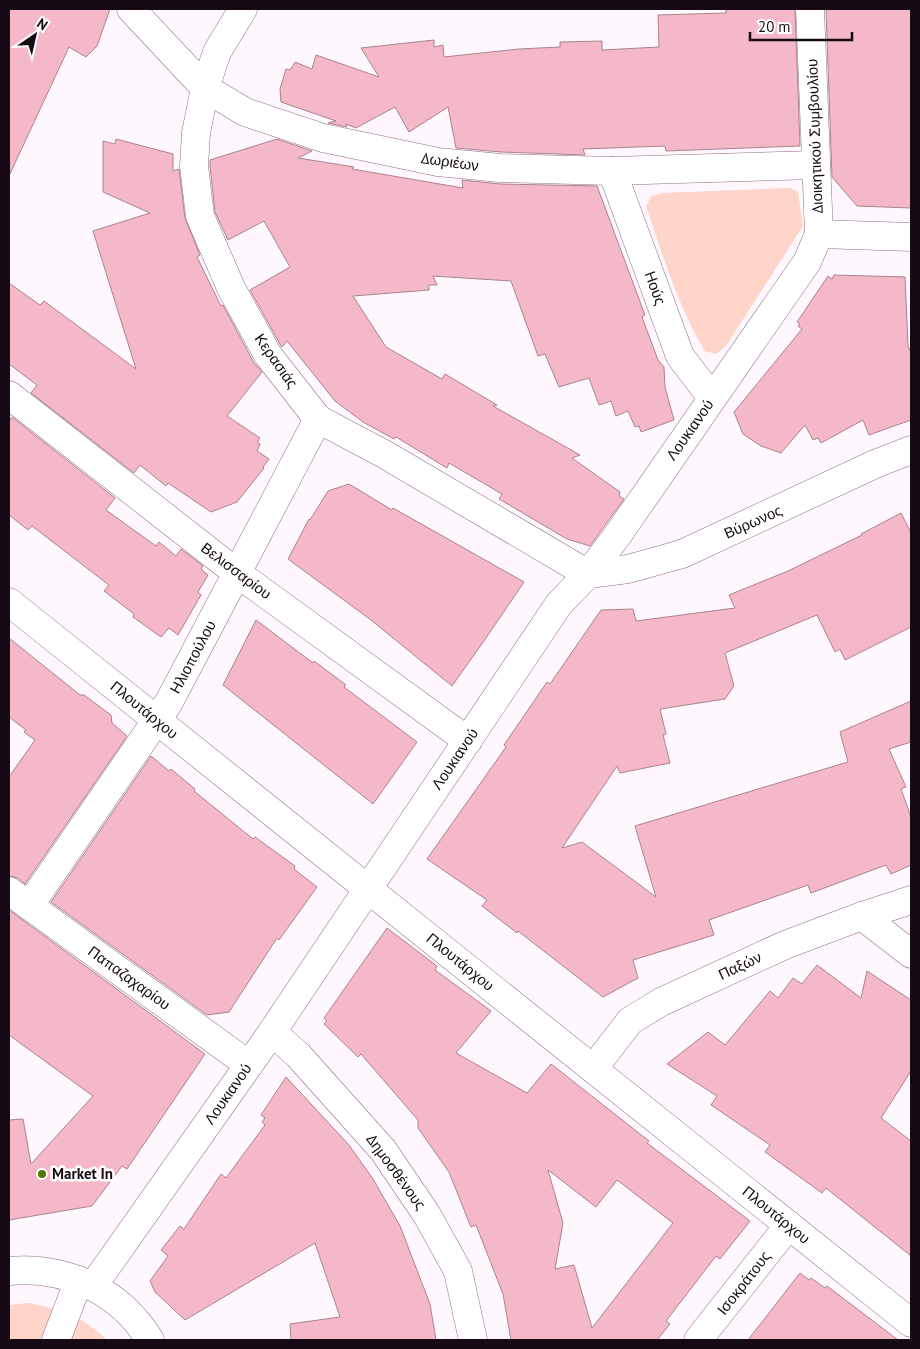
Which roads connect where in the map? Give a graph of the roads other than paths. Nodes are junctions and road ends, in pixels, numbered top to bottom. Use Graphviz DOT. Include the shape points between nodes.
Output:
graph roads {
  1 [pos="131,9"];
  2 [pos="243,9"];
  3 [pos="810,9"];
  4 [pos="205,88"];
  5 [pos="816,165"];
  6 [pos="612,171"];
  7 [pos="819,234"];
  8 [pos="911,237"];
  9 [pos="9,395"];
  10 [pos="712,398"];
  11 [pos="318,418"];
  12 [pos="911,450"];
  13 [pos="237,573"];
  14 [pos="588,574"];
  15 [pos="9,602"];
  16 [pos="156,720"];
  17 [pos="468,741"];
  18 [pos="368,889"];
  19 [pos="19,899"];
  20 [pos="911,900"];
  21 [pos="862,916"];
  22 [pos="911,954"];
  23 [pos="272,1032"];
  24 [pos="248,1065"];
  25 [pos="593,1069"];
  26 [pos="789,1225"];
  27 [pos="9,1271"];
  28 [pos="86,1283"];
  29 [pos="911,1323"];
  30 [pos="56,1340"];
  31 [pos="150,1340"];
  32 [pos="472,1340"];
  33 [pos="698,1340"];
  1 -- 4 [label="street, Δωριέων"];
  2 -- 4 [label="street, Κερασιάς" via="217,52"];
  3 -- 5 [label="street, Διοικητικού Συμβουλίου"];
  4 -- 6 [label="street, Δωριέων" via="245,112 323,138 438,162 500,168"];
  4 -- 11 [label="street, Κερασιάς" via="194,158 200,216 231,288 268,354"];
  5 -- 6 [label="street, Δωριέων"];
  5 -- 7 [label="street, Διοικητικού Συμβουλίου"];
  6 -- 10 [label="street, Ηούς" via="680,356"];
  7 -- 8 [label="street"];
  7 -- 10 [label="street, Λουκιανού" via="807,262"];
  9 -- 13 [label="street, Βελισσαρίου"];
  10 -- 14 [label="street, Λουκιανού"];
  11 -- 13 [label="street, Ηλιοπούλου"];
  11 -- 14 [label="street, Κερασιάς"];
  12 -- 14 [label="street, Βύρωνος" via="682,554 628,569"];
  13 -- 16 [label="street, Ηλιοπούλου" via="169,702"];
  13 -- 17 [label="street, Βελισσαρίου"];
  14 -- 17 [label="street, Λουκιανού" via="559,604"];
  15 -- 16 [label="street, Πλουτάρχου"];
  16 -- 18 [label="street, Πλουτάρχου"];
  16 -- 19 [label="street, Ηλιοπούλου"];
  17 -- 18 [label="street, Λουκιανού"];
  18 -- 23 [label="street, Λουκιανού"];
  18 -- 25 [label="street, Πλουτάρχου"];
  19 -- 24 [label="street, Παπαζαχαρίου"];
  20 -- 21 [label="street, Παξών"];
  21 -- 22 [label="street"];
  21 -- 25 [label="street, Παξών" via="786,945 661,1002 630,1022"];
  23 -- 24 [label="street, Λουκιανού"];
  23 -- 32 [label="street, Δημοσθένους" via="298,1055 383,1150 427,1215 458,1271"];
  24 -- 28 [label="street, Λουκιανού"];
  25 -- 26 [label="street, Πλουτάρχου"];
  26 -- 29 [label="street, Πλουτάρχου"];
  26 -- 33 [label="street, Ισοκράτους"];
  27 -- 28 [label="street" via="39,1270"];
  28 -- 30 [label="street, Λουκιανού"];
  28 -- 31 [label="street" via="124,1308"];
}
